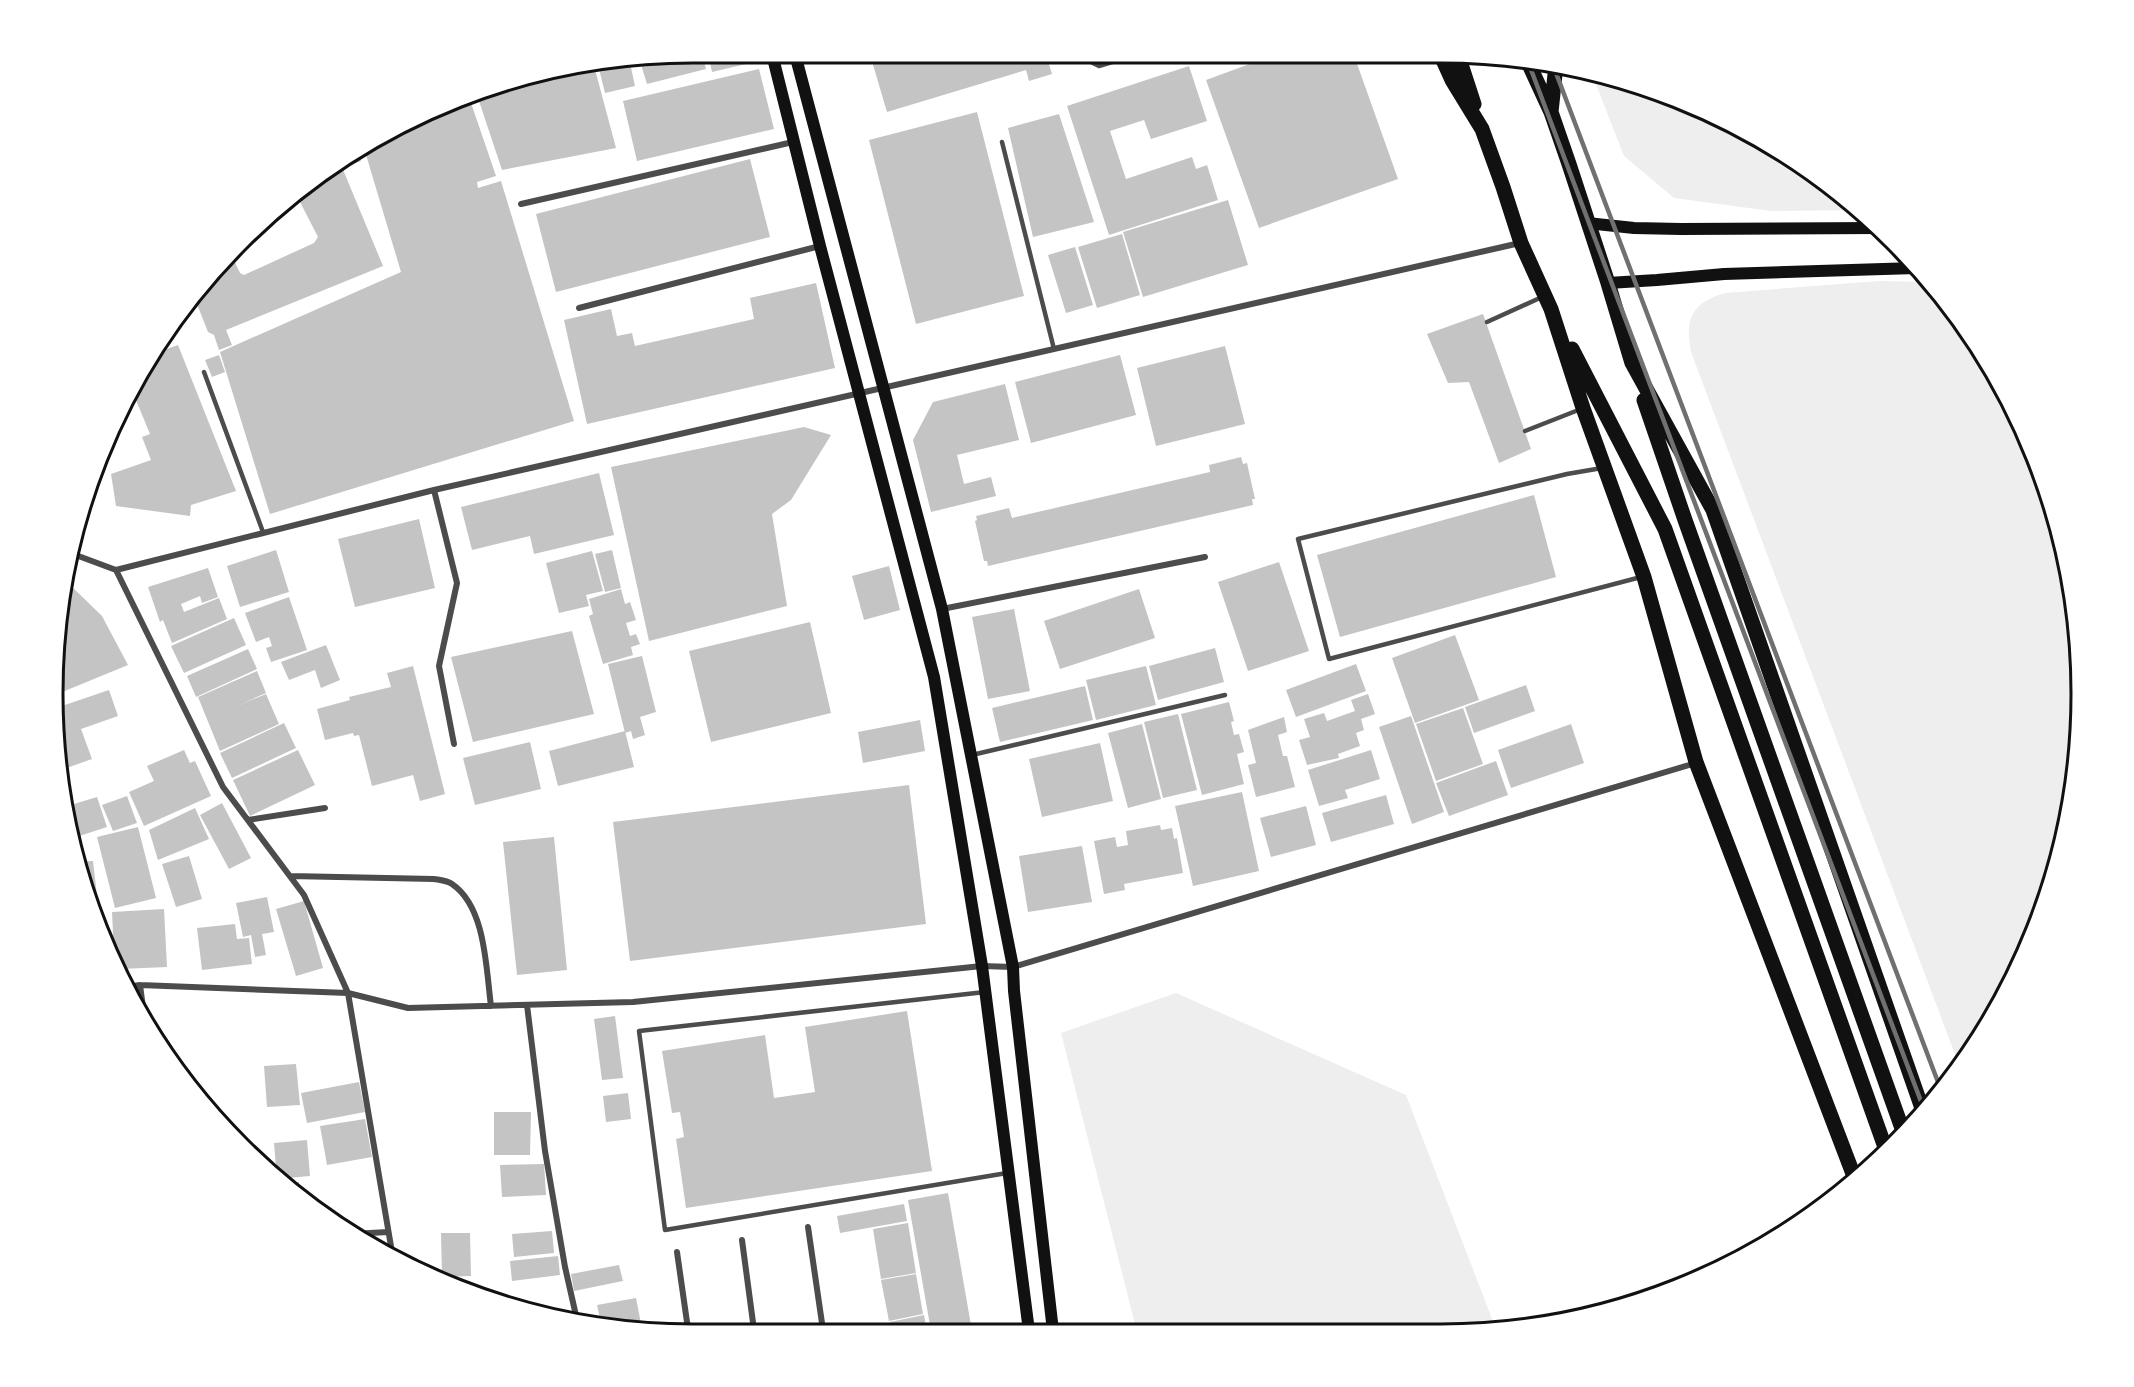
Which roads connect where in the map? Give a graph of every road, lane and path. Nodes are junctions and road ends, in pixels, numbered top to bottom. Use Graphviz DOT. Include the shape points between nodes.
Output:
graph roads {
  1 [pos="774,63"];
  2 [pos="797,63"];
  3 [pos="1093,63"];
  4 [pos="1109,63"];
  5 [pos="1444,63"];
  6 [pos="1461,63"];
  7 [pos="1531,69"];
  8 [pos="1555,73"];
  9 [pos="1551,112"];
  10 [pos="1482,129"];
  11 [pos="794,142"];
  12 [pos="1002,142"];
  13 [pos="521,204"];
  14 [pos="1587,223"];
  15 [pos="1865,228"];
  16 [pos="1521,243"];
  17 [pos="820,246"];
  18 [pos="1906,268"];
  19 [pos="1608,283"];
  20 [pos="1548,302"];
  21 [pos="579,308"];
  22 [pos="1487,322"];
  23 [pos="1054,349"];
  24 [pos="1632,363"];
  25 [pos="204,372"];
  26 [pos="883,389"];
  27 [pos="859,395"];
  28 [pos="1583,408"];
  29 [pos="1525,431"];
  30 [pos="1605,468"];
  31 [pos="434,490"];
  32 [pos="262,532"];
  33 [pos="78,556"];
  34 [pos="1205,557"];
  35 [pos="116,570"];
  36 [pos="1644,577"];
  37 [pos="942,609"];
  38 [pos="1225,695"];
  39 [pos="454,744"];
  40 [pos="972,755"];
  41 [pos="1696,762"];
  42 [pos="325,808"];
  43 [pos="248,820"];
  44 [pos="290,876"];
  45 [pos="982,966"];
  46 [pos="1013,967"];
  47 [pos="140,985"];
  48 [pos="135,986"];
  49 [pos="986,992"];
  50 [pos="348,993"];
  51 [pos="142,999"];
  52 [pos="527,1005"];
  53 [pos="491,1006"];
  54 [pos="1920,1103"];
  55 [pos="1900,1124"];
  56 [pos="1883,1142"];
  57 [pos="1852,1171"];
  58 [pos="1009,1173"];
  59 [pos="808,1227"];
  60 [pos="388,1232"];
  61 [pos="367,1233"];
  62 [pos="742,1240"];
  63 [pos="391,1247"];
  64 [pos="677,1252"];
  65 [pos="575,1313"];
  66 [pos="687,1324"];
  67 [pos="753,1324"];
  68 [pos="822,1324"];
  69 [pos="1028,1324"];
  70 [pos="1052,1324"];
  1 -- 11 [label="main road"];
  2 -- 26 [label="main road"];
  3 -- 4 [label="lane"];
  5 -- 10 [label="main road"];
  6 -- 10 [label="main road"];
  7 -- 9 [label="main road"];
  8 -- 9 [label="main road"];
  9 -- 14 [label="main road"];
  10 -- 16 [label="main road"];
  11 -- 13 [label="street"];
  11 -- 17 [label="main road"];
  12 -- 23 [label="lane"];
  14 -- 15 [label="main road" via="1669,229"];
  14 -- 19 [label="main road"];
  16 -- 20 [label="main road"];
  16 -- 23 [label="street"];
  17 -- 21 [label="street"];
  17 -- 27 [label="main road"];
  18 -- 19 [label="main road" via="1724,274"];
  19 -- 24 [label="main road"];
  20 -- 22 [label="lane"];
  20 -- 28 [label="main road"];
  20 -- 56 [label="main road" via="1665,529"];
  23 -- 26 [label="street"];
  24 -- 54 [label="main road" via="1713,510"];
  24 -- 55 [label="main road"];
  25 -- 32 [label="lane"];
  26 -- 27 [label="street"];
  26 -- 37 [label="main road"];
  27 -- 31 [label="street"];
  27 -- 45 [label="main road" via="934,677"];
  28 -- 29 [label="lane"];
  28 -- 30 [label="main road"];
  30 -- 36 [label="main road"];
  30 -- 36 [label="lane" via="1298,539 1329,659"];
  31 -- 32 [label="street"];
  31 -- 39 [label="street" via="457,583 439,666"];
  32 -- 35 [label="street"];
  33 -- 35 [label="street"];
  34 -- 37 [label="street"];
  35 -- 43 [label="street" via="223,787"];
  36 -- 41 [label="main road"];
  37 -- 40 [label="main road"];
  38 -- 40 [label="lane"];
  40 -- 46 [label="main road"];
  41 -- 46 [label="street"];
  41 -- 57 [label="main road"];
  42 -- 43 [label="street"];
  43 -- 44 [label="street"];
  44 -- 50 [label="street" via="304,895"];
  44 -- 53 [label="street" via="434,879 451,883 465,896 480,929"];
  45 -- 46 [label="street"];
  45 -- 49 [label="main road"];
  45 -- 52 [label="street" via="633,1002"];
  46 -- 70 [label="main road"];
  47 -- 48 [label="street"];
  47 -- 50 [label="street"];
  47 -- 51 [label="street"];
  49 -- 58 [label="main road"];
  49 -- 58 [label="lane" via="639,1031 665,1230"];
  50 -- 53 [label="street" via="408,1008"];
  50 -- 60 [label="street"];
  52 -- 53 [label="street"];
  52 -- 65 [label="street" via="545,1151"];
  58 -- 69 [label="main road"];
  59 -- 68 [label="street"];
  60 -- 61 [label="street"];
  60 -- 63 [label="street"];
  62 -- 67 [label="street"];
  64 -- 66 [label="street"];
}
